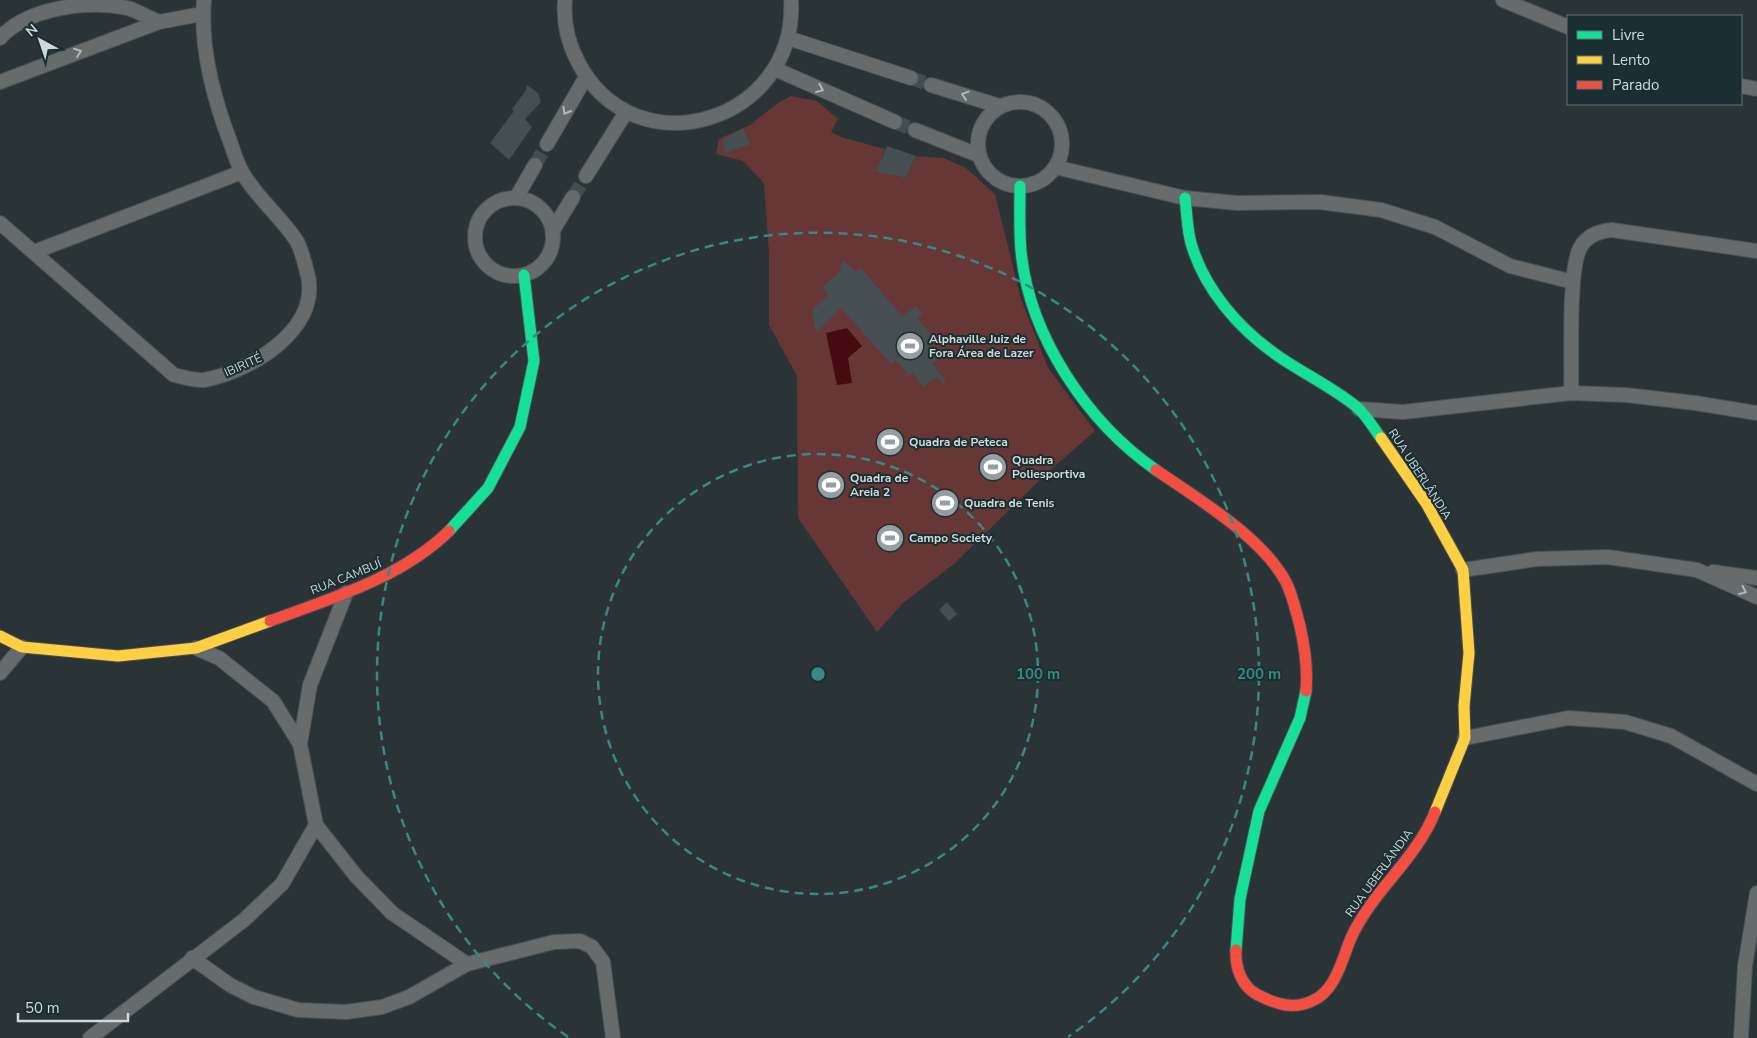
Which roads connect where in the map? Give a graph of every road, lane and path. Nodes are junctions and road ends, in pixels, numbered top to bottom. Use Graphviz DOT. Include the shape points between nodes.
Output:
graph roads {
  1 [pos="204,0"];
  2 [pos="566,0"];
  3 [pos="791,0"];
  4 [pos="1503,0"];
  5 [pos="202,14"];
  6 [pos="159,22"];
  7 [pos="1567,27"];
  8 [pos="0,38"];
  9 [pos="788,38"];
  10 [pos="775,69"];
  11 [pos="586,77"];
  12 [pos="911,78"];
  13 [pos="0,82"];
  14 [pos="931,84"];
  15 [pos="1742,86"];
  16 [pos="1757,89"];
  17 [pos="999,106"];
  18 [pos="626,112"];
  19 [pos="895,122"];
  20 [pos="915,130"];
  21 [pos="547,144"];
  22 [pos="978,155"];
  23 [pos="535,165"];
  24 [pos="1055,167"];
  25 [pos="242,172"];
  26 [pos="586,176"];
  27 [pos="1020,186"];
  28 [pos="573,197"];
  29 [pos="516,198"];
  30 [pos="1185,198"];
  31 [pos="0,223"];
  32 [pos="553,230"];
  33 [pos="1757,251"];
  34 [pos="34,252"];
  35 [pos="524,275"];
  36 [pos="1573,282"];
  37 [pos="1571,392"];
  38 [pos="1359,409"];
  39 [pos="1757,413"];
  40 [pos="1463,570"];
  41 [pos="1697,570"];
  42 [pos="1757,578"];
  43 [pos="346,593"];
  44 [pos="1757,597"];
  45 [pos="0,636"];
  46 [pos="22,647"];
  47 [pos="196,648"];
  48 [pos="0,673"];
  49 [pos="1465,738"];
  50 [pos="300,744"];
  51 [pos="1757,784"];
  52 [pos="316,825"];
  53 [pos="1757,893"];
  54 [pos="192,958"];
  55 [pos="467,964"];
  56 [pos="90,1038"];
  57 [pos="613,1038"];
  58 [pos="1741,1038"];
  1 -- 5 [label="street, IBIRITÉ"];
  2 -- 11 [label="street" via="564,14 570,47"];
  3 -- 9 [label="street"];
  4 -- 7 [label="street"];
  5 -- 6 [label="street"];
  5 -- 25 [label="street, IBIRITÉ" via="212,91"];
  6 -- 8 [label="street" via="127,7 81,2 36,14"];
  13 -- 6 [label="street, one-way"];
  9 -- 10 [label="street"];
  9 -- 12 [label="street"];
  10 -- 18 [label="street" via="753,95 724,114 700,121 658,122"];
  10 -- 19 [label="street, one-way"];
  11 -- 18 [label="street" via="604,97"];
  11 -- 21 [label="street, one-way"];
  17 -- 14 [label="street, one-way"];
  15 -- 16 [label="street"];
  17 -- 22 [label="street" via="980,127"];
  17 -- 24 [label="street" via="1026,101 1051,114 1059,126 1062,140 1061,154"];
  18 -- 26 [label="street"];
  20 -- 22 [label="street"];
  22 -- 27 [label="street" via="994,178"];
  23 -- 29 [label="street"];
  24 -- 27 [label="street" via="1034,184"];
  24 -- 30 [label="street"];
  25 -- 34 [label="street"];
  25 -- 34 [label="street, IBIRITÉ" via="297,242 308,277 308,298 300,322 270,353 230,372 202,380 174,375"];
  27 -- 49 [label="street, RUA UBERLÂNDIA" via="1021,252 1032,300 1065,378 1136,456 1221,515 1264,552 1286,582 1294,602 1307,658 1306,689 1300,718 1259,811 1240,899 1238,968 1250,990 1276,1004 1296,1006 1314,1001 1329,987 1352,936 1416,849 1433,818"];
  28 -- 32 [label="street"];
  29 -- 32 [label="street" via="540,207"];
  29 -- 35 [label="street" via="492,205 477,225 475,238 483,262 492,270 504,276"];
  30 -- 36 [label="street" via="1237,203 1320,202 1381,210 1435,228 1510,266"];
  30 -- 38 [label="street, RUA UBERLÂNDIA" via="1190,240 1196,259 1224,306 1276,354"];
  31 -- 34 [label="street, IBIRITÉ"];
  32 -- 35 [label="street" via="549,256 541,266"];
  33 -- 36 [label="street" via="1602,231 1592,235 1580,247"];
  35 -- 43 [label="street, RUA CAMBUÍ" via="534,361 520,427 488,488 447,533 394,572"];
  36 -- 37 [label="street"];
  37 -- 38 [label="street" via="1403,412"];
  37 -- 39 [label="street" via="1646,397"];
  38 -- 40 [label="street, RUA UBERLÂNDIA" via="1426,503"];
  40 -- 41 [label="street" via="1575,557 1608,557"];
  40 -- 49 [label="street, RUA UBERLÂNDIA" via="1469,653 1464,706"];
  41 -- 42 [label="street"];
  41 -- 44 [label="street, one-way"];
  43 -- 47 [label="street, RUA CAMBUÍ"];
  43 -- 50 [label="street" via="310,685"];
  45 -- 46 [label="street, RUA CAMBUÍ"];
  46 -- 47 [label="street, RUA CAMBUÍ" via="118,656"];
  46 -- 48 [label="street"];
  47 -- 50 [label="street" via="219,658 273,701"];
  49 -- 51 [label="street" via="1568,718 1625,722 1671,736"];
  50 -- 52 [label="street"];
  52 -- 54 [label="street" via="282,884 244,920"];
  52 -- 55 [label="street" via="356,876 392,913"];
  53 -- 58 [label="street" via="1745,966"];
  54 -- 55 [label="street" via="230,985 254,997 298,1010 346,1012 382,1007 409,997"];
  54 -- 56 [label="street"];
  55 -- 57 [label="street" via="554,942 570,940 586,944 596,951 605,970"];
}
